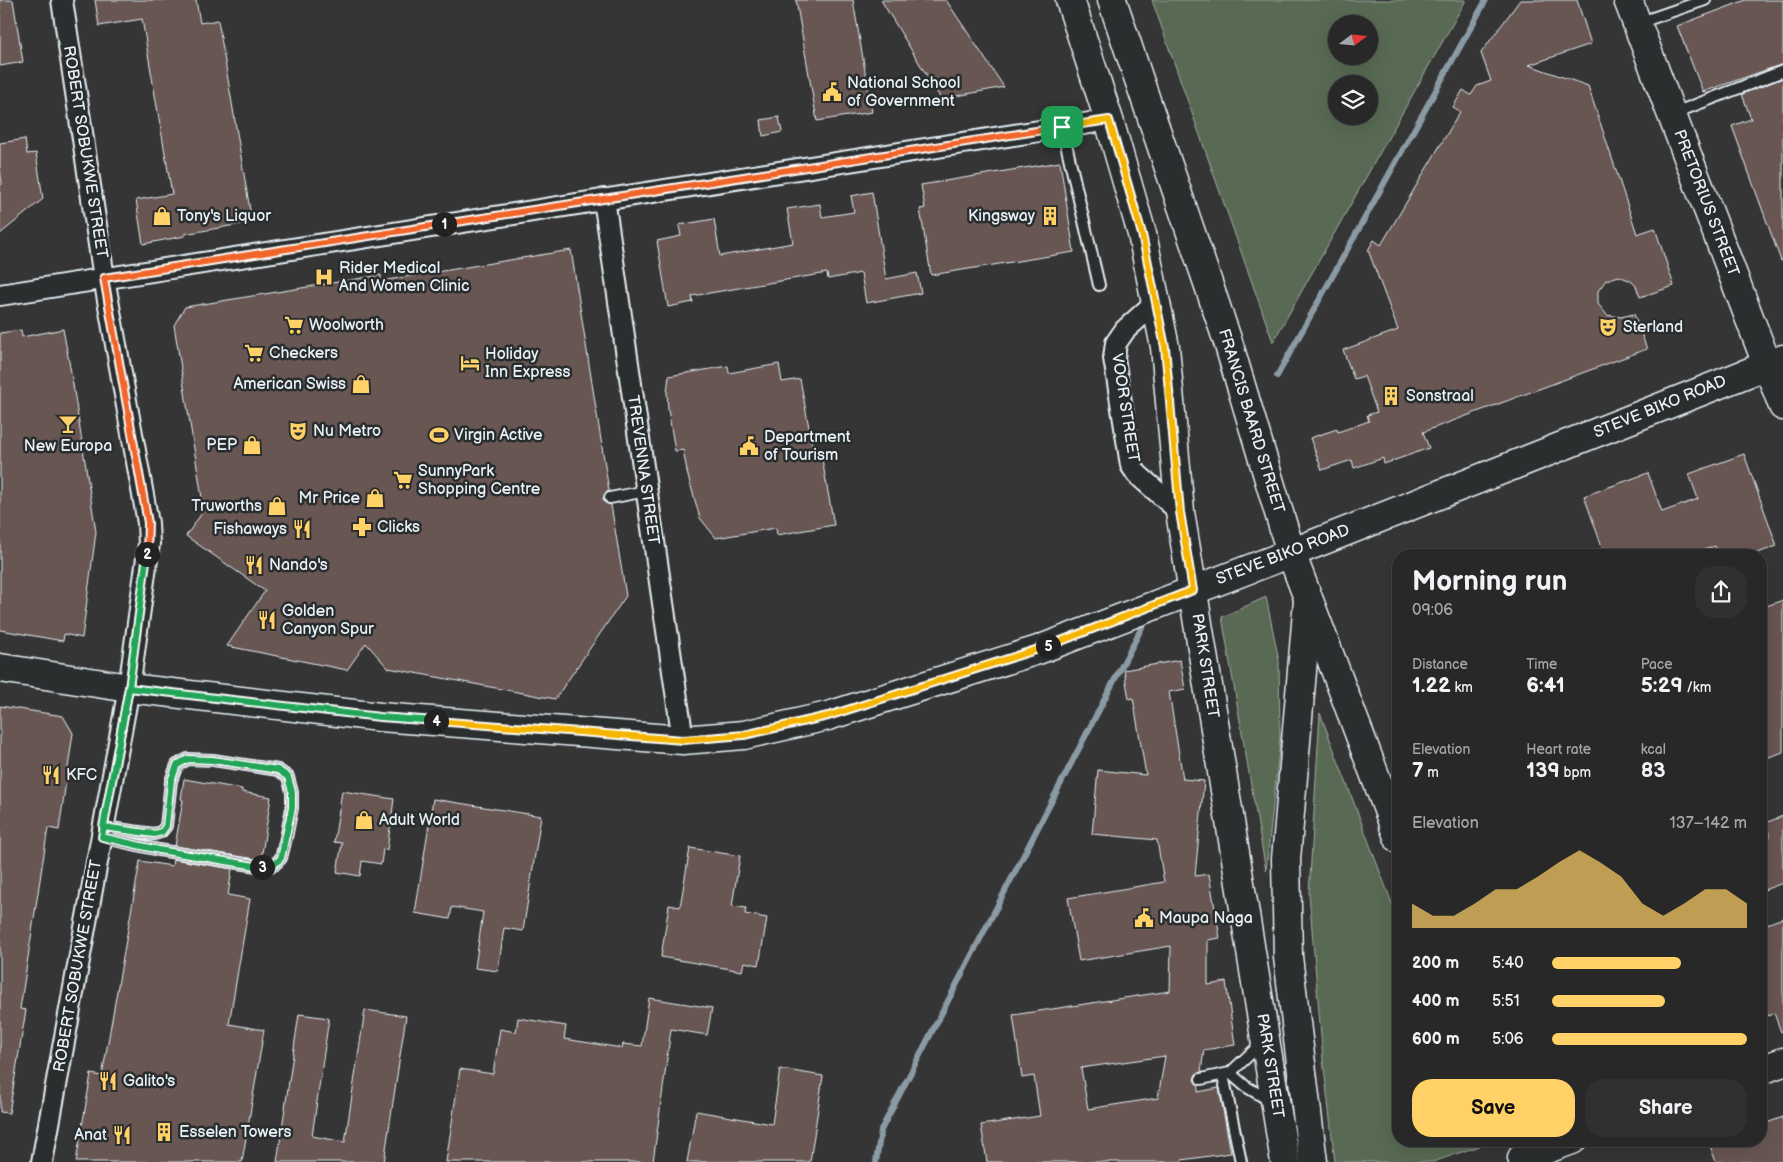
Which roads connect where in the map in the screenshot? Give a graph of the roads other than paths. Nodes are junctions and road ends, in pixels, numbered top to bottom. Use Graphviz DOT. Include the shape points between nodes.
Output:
graph roads {
  1 [pos="62,0"];
  2 [pos="1070,0"];
  3 [pos="1112,0"];
  4 [pos="1705,0"];
  5 [pos="1633,12"];
  6 [pos="1783,71"];
  7 [pos="1672,114"];
  8 [pos="1109,120"];
  9 [pos="1062,127"];
  10 [pos="604,199"];
  11 [pos="104,278"];
  12 [pos="1099,286"];
  13 [pos="0,295"];
  14 [pos="1156,302"];
  15 [pos="1776,361"];
  16 [pos="1783,406"];
  17 [pos="646,491"];
  18 [pos="610,498"];
  19 [pos="1180,512"];
  20 [pos="1291,553"];
  21 [pos="1193,590"];
  22 [pos="1308,600"];
  23 [pos="0,668"];
  24 [pos="129,688"];
  25 [pos="683,740"];
  26 [pos="1392,821"];
  27 [pos="102,832"];
  28 [pos="1266,1040"];
  29 [pos="1783,1062"];
  30 [pos="1767,1068"];
  31 [pos="1226,1074"];
  32 [pos="1201,1078"];
  33 [pos="1276,1104"];
  34 [pos="1548,1147"];
  35 [pos="1518,1156"];
  36 [pos="42,1162"];
  37 [pos="1241,1162"];
  38 [pos="1286,1162"];
  39 [pos="1313,1162"];
  1 -- 11 [label="street, ROBERT SOBUKWE STREET"];
  2 -- 8 [label="main road, PARK STREET"];
  3 -- 20 [label="main road, FRANCIS BAARD STREET" via="1228,342"];
  4 -- 5 [label="lane"];
  5 -- 7 [label="main road, PRETORIUS STREET"];
  6 -- 7 [label="lane"];
  7 -- 15 [label="main road, PRETORIUS STREET"];
  8 -- 9 [label="street"];
  8 -- 14 [label="main road, PARK STREET" via="1142,234"];
  9 -- 10 [label="street"];
  9 -- 12 [label="lane"];
  10 -- 11 [label="street"];
  10 -- 17 [label="street, TREVENNA STREET"];
  11 -- 13 [label="street"];
  11 -- 24 [label="street, ROBERT SOBUKWE STREET" via="148,523 147,558"];
  14 -- 19 [label="main road, PARK STREET" via="1165,347"];
  14 -- 19 [label="street, VOOR STREET" via="1116,342 1114,358 1131,465"];
  15 -- 16 [label="main road, PRETORIUS STREET"];
  15 -- 20 [label="main road, STEVE BIKO ROAD"];
  17 -- 18 [label="lane"];
  17 -- 25 [label="street, TREVENNA STREET"];
  19 -- 21 [label="main road, PARK STREET"];
  20 -- 21 [label="main road, STEVE BIKO ROAD"];
  20 -- 22 [label="main road, FRANCIS BAARD STREET"];
  21 -- 25 [label="main road, STEVE BIKO ROAD" via="1038,650 828,716 744,735"];
  21 -- 28 [label="main road, PARK STREET"];
  22 -- 26 [label="main road, FRANCIS BAARD STREET"];
  22 -- 39 [label="main road, PARK STREET" via="1286,859 1288,957"];
  23 -- 24 [label="main road, STEVE BIKO ROAD"];
  24 -- 25 [label="main road, STEVE BIKO ROAD" via="380,717"];
  24 -- 27 [label="street, ROBERT SOBUKWE STREET"];
  27 -- 27 [label="lane" via="162,832 166,826 171,781 177,765 188,759 278,770 288,777 292,792 286,838 281,858 274,865 263,867 159,850"];
  27 -- 36 [label="street, ROBERT SOBUKWE STREET"];
  28 -- 31 [label="lane"];
  28 -- 33 [label="main road, PARK STREET"];
  29 -- 30 [label="main road"];
  31 -- 32 [label="lane"];
  31 -- 33 [label="lane"];
  31 -- 37 [label="lane"];
  33 -- 38 [label="main road, PARK STREET"];
  34 -- 35 [label="main road"];
}
